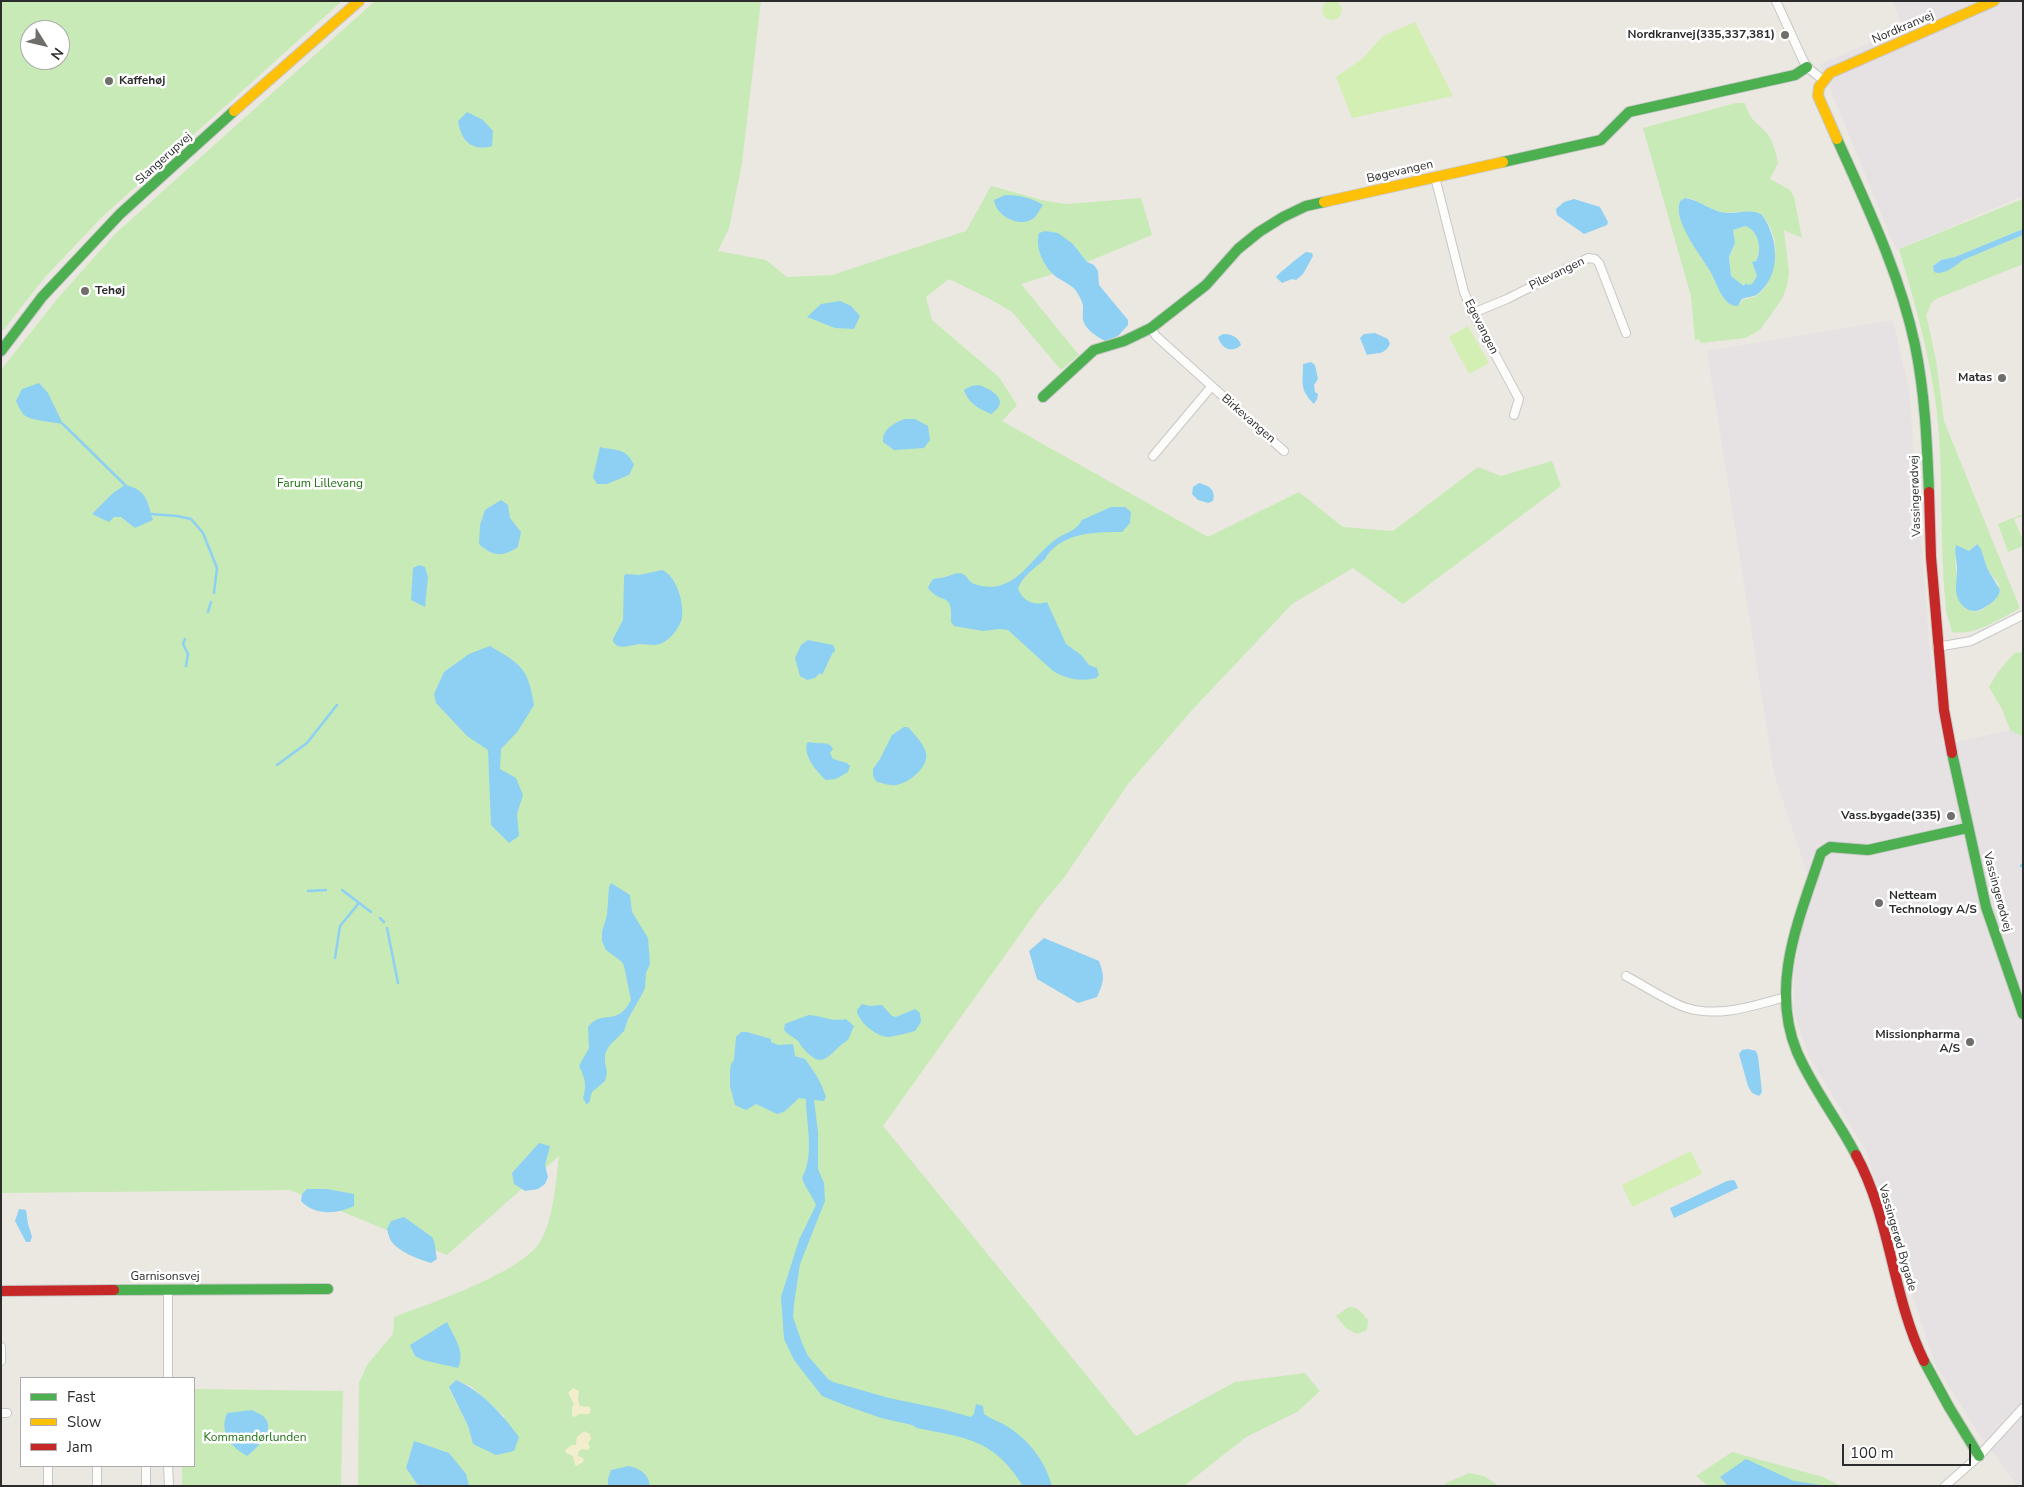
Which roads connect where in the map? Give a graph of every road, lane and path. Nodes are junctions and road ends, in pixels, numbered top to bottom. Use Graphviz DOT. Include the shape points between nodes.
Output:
graph roads {
  1 [pos="359,1"];
  2 [pos="1776,1"];
  3 [pos="1994,1"];
  4 [pos="1808,67"];
  5 [pos="1823,80"];
  6 [pos="1434,177"];
  7 [pos="1473,313"];
  8 [pos="1151,328"];
  9 [pos="1626,333"];
  10 [pos="1,351"];
  11 [pos="1212,387"];
  12 [pos="1043,397"];
  13 [pos="1514,415"];
  14 [pos="1284,451"];
  15 [pos="1153,456"];
  16 [pos="2023,615"];
  17 [pos="1937,647"];
  18 [pos="1968,828"];
  19 [pos="1626,976"];
  20 [pos="1786,997"];
  21 [pos="2023,1014"];
  22 [pos="168,1289"];
  23 [pos="328,1289"];
  24 [pos="1,1291"];
  25 [pos="1,1347"];
  26 [pos="2,1361"];
  27 [pos="168,1377"];
  28 [pos="2023,1408"];
  29 [pos="1979,1456"];
  30 [pos="48,1467"];
  31 [pos="97,1467"];
  32 [pos="146,1467"];
  33 [pos="168,1467"];
  34 [pos="48,1486"];
  35 [pos="97,1486"];
  36 [pos="146,1486"];
  37 [pos="168,1486"];
  38 [pos="1945,1486"];
  1 -- 10 [label="street, Slangerupvej" via="120,214 42,298"];
  2 -- 4 [label="street"];
  3 -- 5 [label="street, Nordkranvej" via="1830,73"];
  4 -- 5 [label="street"];
  4 -- 6 [label="street, Bøgevangen" via="1795,75 1629,112 1601,140"];
  5 -- 17 [label="street, Vassingerødvej" via="1818,96 1875,222 1915,345 1926,420 1930,557"];
  6 -- 7 [label="street, Egevangen" via="1464,292"];
  6 -- 8 [label="street, Bøgevangen" via="1306,206 1283,217 1238,249 1206,286"];
  7 -- 9 [label="street, Pilevangen" via="1588,258 1599,263"];
  7 -- 13 [label="street, Egevangen" via="1518,399"];
  8 -- 11 [label="street, Birkevangen"];
  8 -- 12 [label="street, Bøgevangen" via="1094,350"];
  11 -- 14 [label="street, Birkevangen"];
  11 -- 15 [label="street, Birkevangen"];
  16 -- 17 [label="street" via="1971,641"];
  17 -- 18 [label="street, Vassingerødvej" via="1947,728"];
  18 -- 20 [label="street, Vassingerød Bygade" via="1868,850 1830,847 1821,853 1789,956"];
  18 -- 21 [label="street, Vassingerødvej" via="1986,907"];
  19 -- 20 [label="street" via="1686,1008 1701,1011 1741,1009"];
  20 -- 29 [label="street, Vassingerød Bygade" via="1790,1026 1800,1058 1865,1173 1875,1199 1908,1321 1946,1402"];
  22 -- 23 [label="street, Garnisonsvej"];
  22 -- 24 [label="street, Garnisonsvej"];
  22 -- 27 [label="street"];
  25 -- 26 [label="street"];
  28 -- 29 [label="street"];
  29 -- 38 [label="street"];
  30 -- 34 [label="street"];
  31 -- 35 [label="street"];
  32 -- 36 [label="street"];
  33 -- 37 [label="street"];
}
